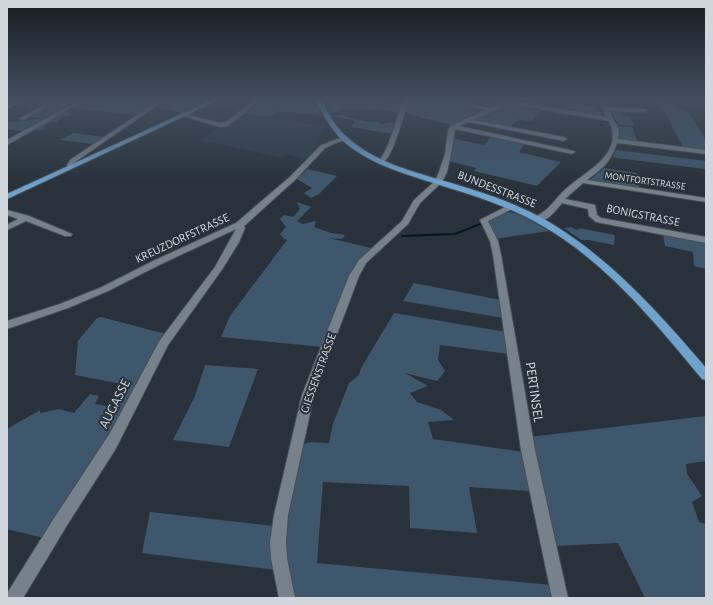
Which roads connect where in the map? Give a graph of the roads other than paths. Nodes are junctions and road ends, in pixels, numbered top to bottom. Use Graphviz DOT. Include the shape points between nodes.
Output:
graph roads {
  1 [pos="33,128"];
  2 [pos="120,128"];
  3 [pos="154,128"];
  4 [pos="335,128"];
  5 [pos="397,128"];
  6 [pos="452,128"];
  7 [pos="459,128"];
  8 [pos="509,128"];
  9 [pos="615,128"];
  10 [pos="345,139"];
  11 [pos="564,139"];
  12 [pos="615,141"];
  13 [pos="7,143"];
  14 [pos="572,152"];
  15 [pos="706,152"];
  16 [pos="382,161"];
  17 [pos="71,167"];
  18 [pos="582,181"];
  19 [pos="438,182"];
  20 [pos="7,197"];
  21 [pos="560,200"];
  22 [pos="706,200"];
  23 [pos="511,206"];
  24 [pos="7,212"];
  25 [pos="26,218"];
  26 [pos="538,220"];
  27 [pos="238,225"];
  28 [pos="7,228"];
  29 [pos="68,234"];
  30 [pos="706,240"];
  31 [pos="7,325"];
  32 [pos="706,376"];
  33 [pos="14,598"];
  34 [pos="287,598"];
  35 [pos="560,598"];
  1 -- 13 [label="street"];
  2 -- 17 [label="street" via="72,161"];
  3 -- 17 [label="main road"];
  4 -- 10 [label="main road, BUNDESSTRASSE"];
  5 -- 16 [label="street" via="386,158"];
  6 -- 19 [label="street" via="448,154"];
  7 -- 14 [label="street"];
  8 -- 11 [label="street"];
  9 -- 12 [label="street"];
  10 -- 16 [label="main road, BUNDESSTRASSE"];
  10 -- 27 [label="street, KREUZDORFSTRASSE" via="325,144 297,174"];
  12 -- 15 [label="street"];
  12 -- 18 [label="street" via="602,166"];
  16 -- 19 [label="main road, BUNDESSTRASSE"];
  17 -- 20 [label="main road"];
  18 -- 21 [label="street"];
  18 -- 22 [label="street, MONTFORTSTRASSE"];
  19 -- 23 [label="main road, BUNDESSTRASSE"];
  19 -- 34 [label="street, GIESSENSTRASSE" via="417,202 405,222 362,262 354,276 308,395 281,515 278,542"];
  21 -- 26 [label="street" via="548,214"];
  21 -- 30 [label="street, BONIGSTRASSE" via="592,207 593,216 599,220"];
  23 -- 26 [label="main road, BUNDESSTRASSE"];
  23 -- 35 [label="street, PERTINSEL" via="484,220 494,241 497,255 528,450"];
  24 -- 25 [label="street"];
  25 -- 28 [label="street"];
  25 -- 29 [label="street"];
  26 -- 32 [label="main road, BUNDESSTRASSE" via="576,244 610,273 657,319"];
  27 -- 31 [label="street, KREUZDORFSTRASSE" via="64,306"];
  27 -- 33 [label="street, AUGASSE" via="241,228 237,238 222,264 172,330 150,365 115,437"];
}
